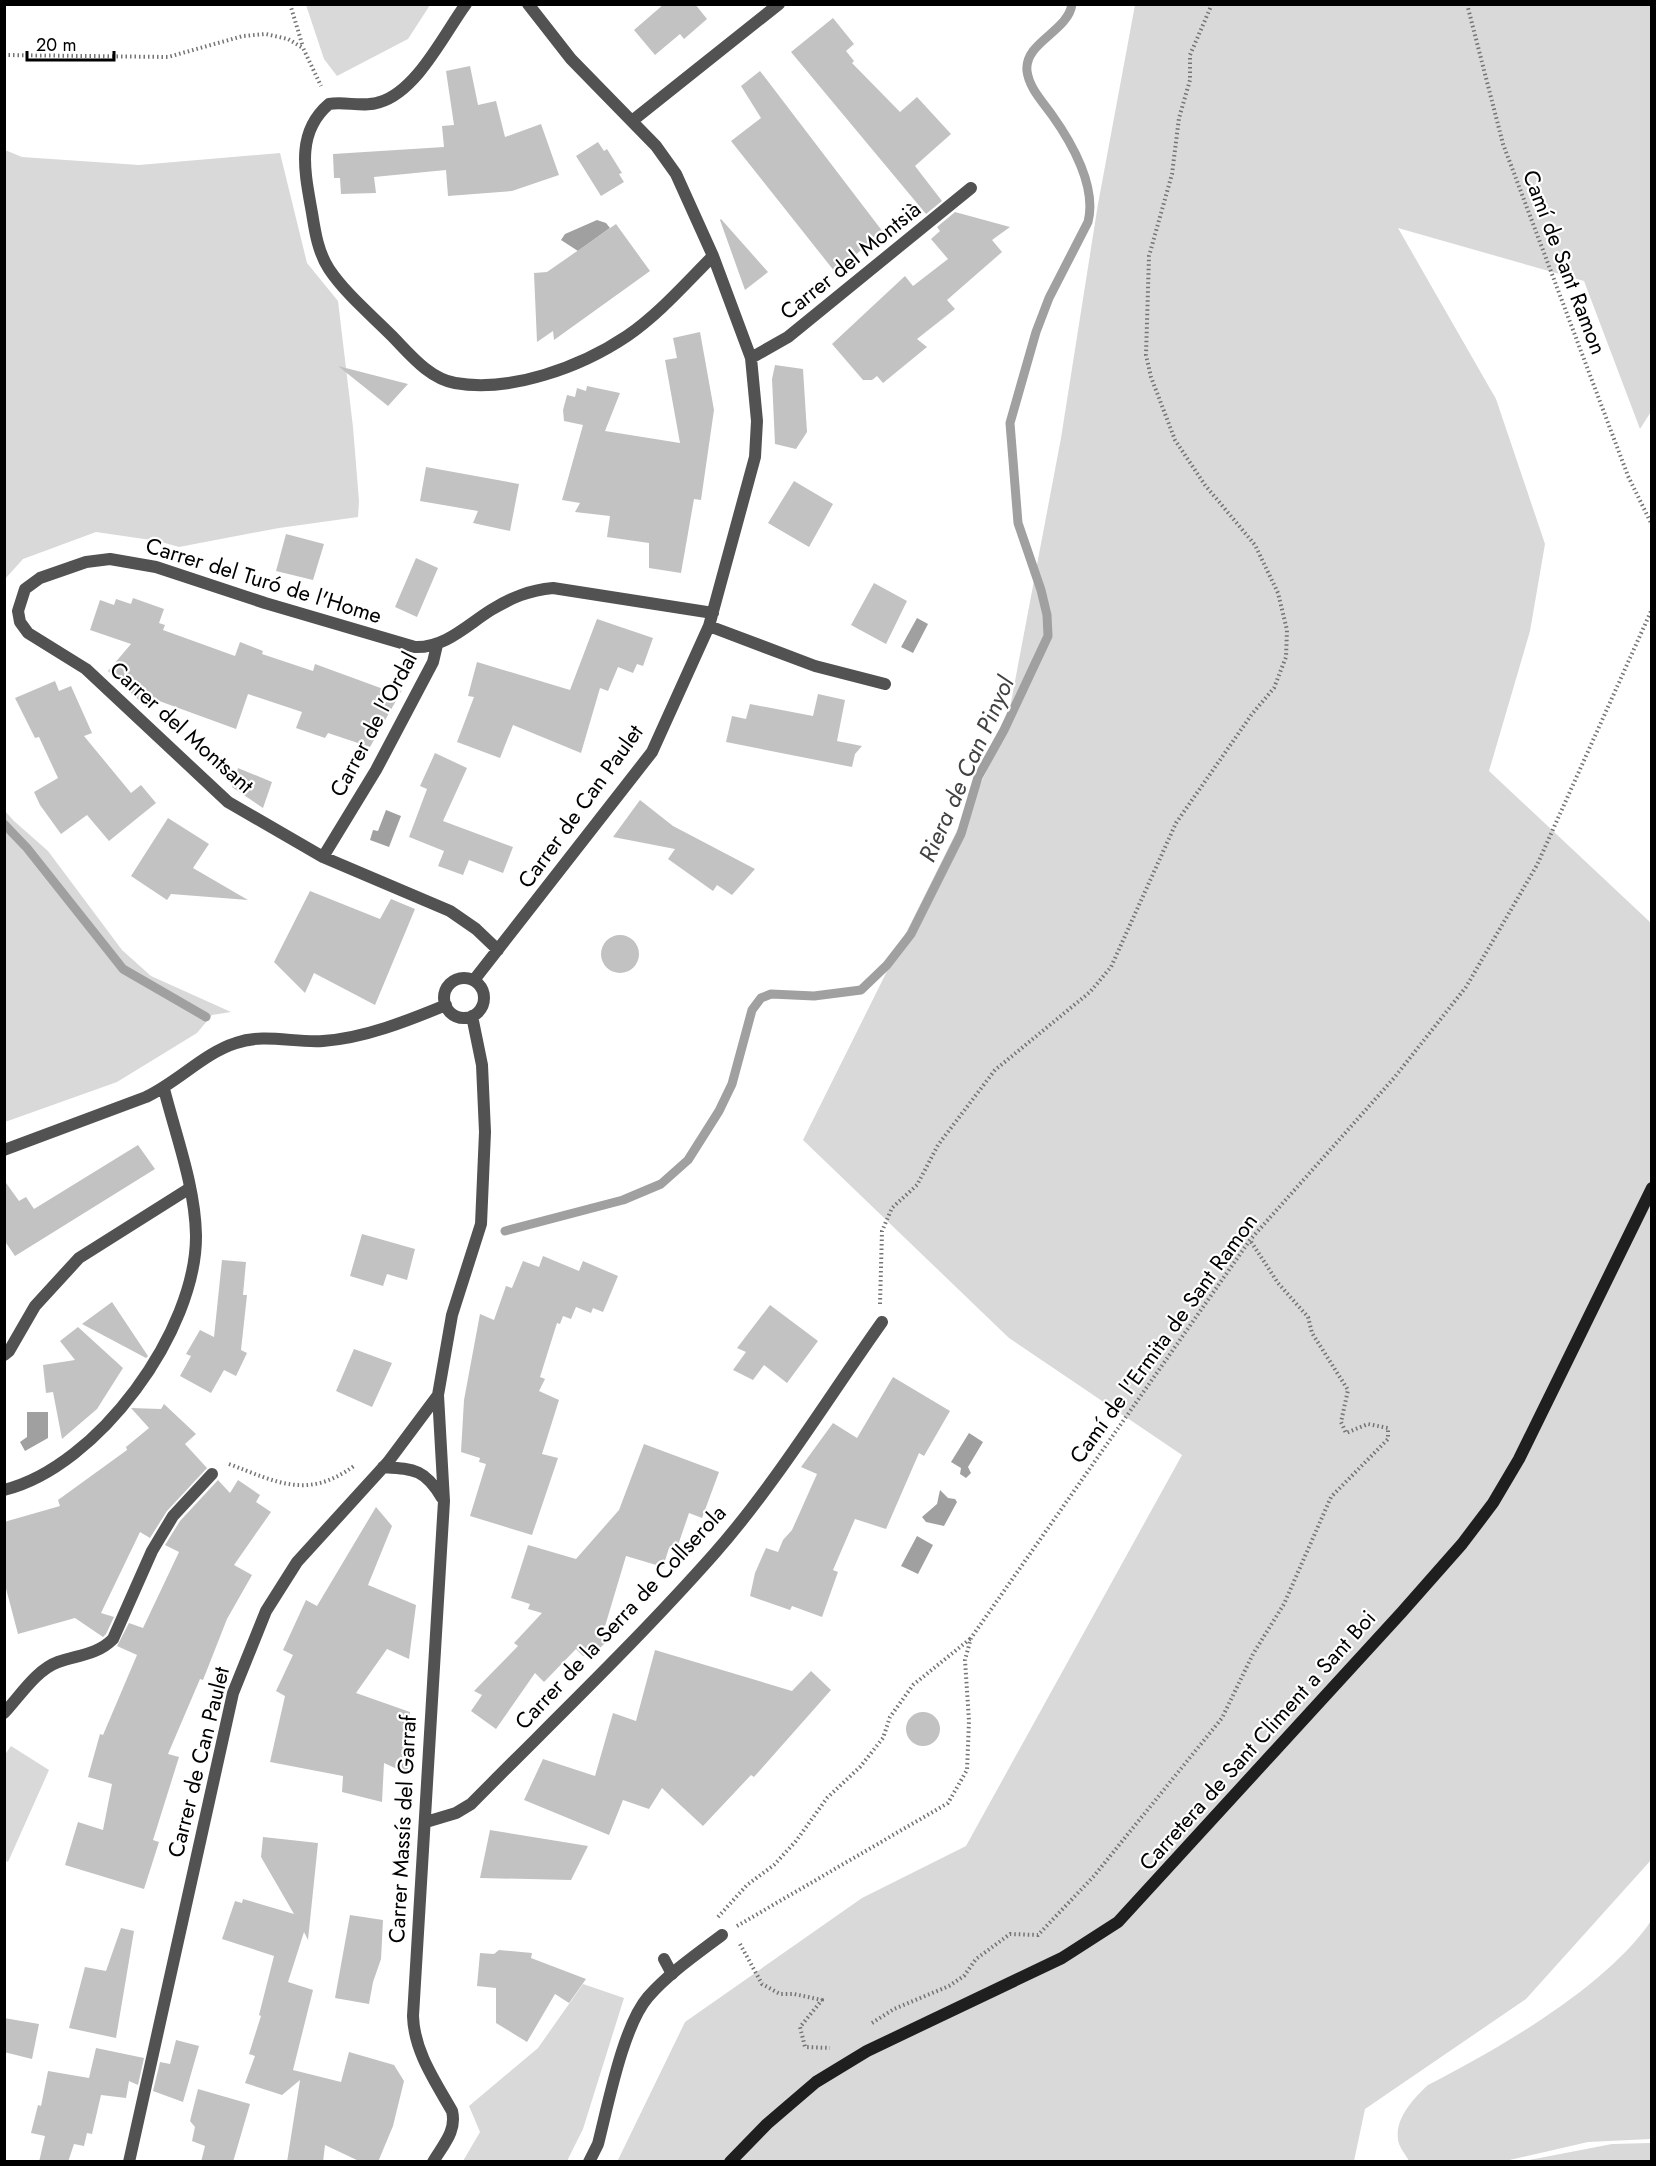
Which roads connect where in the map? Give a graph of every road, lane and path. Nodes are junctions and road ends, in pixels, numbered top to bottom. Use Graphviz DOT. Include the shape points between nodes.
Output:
graph roads {
  1 [pos="290,4"];
  2 [pos="466,4"];
  3 [pos="528,4"];
  4 [pos="779,4"];
  5 [pos="1212,4"];
  6 [pos="1467,4"];
  7 [pos="303,48"];
  8 [pos="4,55"];
  9 [pos="329,104"];
  10 [pos="632,121"];
  11 [pos="971,188"];
  12 [pos="713,256"];
  13 [pos="751,358"];
  14 [pos="1652,525"];
  15 [pos="20,600"];
  16 [pos="1652,609"];
  17 [pos="713,613"];
  18 [pos="709,626"];
  19 [pos="437,645"];
  20 [pos="885,684"];
  21 [pos="323,857"];
  22 [pos="498,950"];
  23 [pos="474,981"];
  24 [pos="446,1005"];
  25 [pos="472,1016"];
  26 [pos="164,1089"];
  27 [pos="4,1150"];
  28 [pos="190,1188"];
  29 [pos="1652,1188"];
  30 [pos="1250,1240"];
  31 [pos="882,1322"];
  32 [pos="4,1355"];
  33 [pos="438,1395"];
  34 [pos="441,1463"];
  35 [pos="356,1464"];
  36 [pos="383,1467"];
  37 [pos="212,1474"];
  38 [pos="4,1490"];
  39 [pos="444,1501"];
  40 [pos="971,1638"];
  41 [pos="4,1713"];
  42 [pos="426,1822"];
  43 [pos="724,1934"];
  44 [pos="737,1937"];
  45 [pos="664,1959"];
  46 [pos="672,1974"];
  47 [pos="868,2026"];
  48 [pos="838,2043"];
  49 [pos="129,2162"];
  50 [pos="433,2162"];
  51 [pos="589,2162"];
  52 [pos="730,2162"];
  1 -- 7 [label="path"];
  2 -- 9 [label="street" via="432,55 398,92 381,102 365,105"];
  3 -- 10 [label="street, Carrer de Can Paulet" via="571,59"];
  4 -- 10 [label="street"];
  5 -- 31 [label="path" via="1190,55 1190,80 1179,118 1172,174 1149,256 1146,355 1175,440 1205,485 1255,545 1278,593 1287,630 1286,657 1274,688 1176,823 1111,967 1090,992 995,1070 938,1145 917,1185 892,1208 882,1231"];
  6 -- 14 [label="path, Camí de Sant Ramon" via="1503,144 1628,476"];
  7 -- 8 [label="path" via="288,39 266,34 243,36 168,57"];
  7 -- 9 [label="path"];
  9 -- 12 [label="street" via="310,128 303,164 322,255 349,292 420,364 444,380 475,384 529,379 588,358 626,337 658,311"];
  10 -- 12 [label="street, Carrer de Can Paulet" via="676,174"];
  11 -- 13 [label="street, Carrer del Montsià" via="788,337"];
  12 -- 13 [label="street, Carrer de Can Paulet"];
  13 -- 17 [label="street, Carrer de Can Paulet" via="758,421 755,457"];
  15 -- 19 [label="street, Carrer del Turó de l'Home" via="34,581 48,574 86,562 137,561 405,644"];
  15 -- 21 [label="street, Carrer del Montsant" via="20,622 28,633 86,669 228,802"];
  16 -- 30 [label="path, Camí de l'Ermita de Sant Ramon" via="1537,865 1466,987 1394,1078"];
  17 -- 18 [label="street, Carrer de Can Paulet"];
  17 -- 19 [label="street, Carrer de l'Ordal" via="553,588 537,589 492,609"];
  18 -- 20 [label="street" via="815,666"];
  18 -- 22 [label="street, Carrer de Can Paulet" via="652,752"];
  19 -- 21 [label="street, Carrer de l'Ordal" via="433,662 381,760"];
  21 -- 22 [label="street, Carrer del Montsant" via="450,911"];
  22 -- 23 [label="street, Carrer de Can Paulet"];
  23 -- 24 [label="street" via="453,981 446,991"];
  23 -- 25 [label="street" via="482,988 484,1001"];
  24 -- 25 [label="street" via="454,1014"];
  24 -- 26 [label="street" via="404,1022 341,1039 255,1038 235,1043"];
  25 -- 33 [label="street, Carrer de Can Paulet" via="482,1065 485,1132 481,1224 452,1315"];
  26 -- 27 [label="street"];
  26 -- 28 [label="street"];
  28 -- 32 [label="street" via="79,1258 35,1306"];
  28 -- 38 [label="street" via="196,1235 191,1276 147,1374 106,1426 46,1471"];
  29 -- 52 [label="street, Carretera de Sant Climent a Sant Boi" via="1519,1459 1493,1503 1402,1612 1118,1922 1062,1958 867,2051 816,2082"];
  30 -- 40 [label="path, Camí de l'Ermita de Sant Ramon"];
  30 -- 47 [label="path" via="1278,1283 1308,1317 1312,1333 1348,1390 1341,1422 1346,1433 1368,1424 1388,1428 1388,1439 1330,1497 1284,1604 1253,1654 1222,1718 1094,1876 1038,1935 1010,1934 976,1959 964,1976 949,1986 894,2008"];
  31 -- 42 [label="street, Carrer de la Serra de Collserola" via="716,1552 471,1804"];
  33 -- 34 [label="street, Carrer de Can Paulet"];
  33 -- 36 [label="street, Carrer de Can Paulet"];
  34 -- 39 [label="street, Carrer Massís del Garraf"];
  35 -- 37 [label="path" via="340,1476 318,1484 293,1486 223,1462"];
  36 -- 39 [label="street" via="420,1471 432,1481"];
  36 -- 49 [label="street, Carrer de Can Paulet" via="297,1562 266,1611 244,1665 208,1804"];
  37 -- 41 [label="street" via="173,1516 152,1551 113,1639 104,1648 43,1670"];
  39 -- 42 [label="street, Carrer Massís del Garraf"];
  40 -- 43 [label="path" via="913,1685 890,1717 883,1738 860,1767 827,1798 774,1865 719,1913 716,1924"];
  40 -- 43 [label="path, Camí de l'Ermita de Sant Ramon" via="965,1660 967,1770 948,1803"];
  42 -- 50 [label="street, Carrer Massís del Garraf" via="413,2031 455,2122"];
  43 -- 46 [label="street"];
  44 -- 48 [label="path" via="762,1984 780,1994 822,2000 800,2027 805,2047 828,2049"];
  45 -- 46 [label="street"];
  46 -- 51 [label="street" via="647,1998 633,2021 598,2144"];
}
